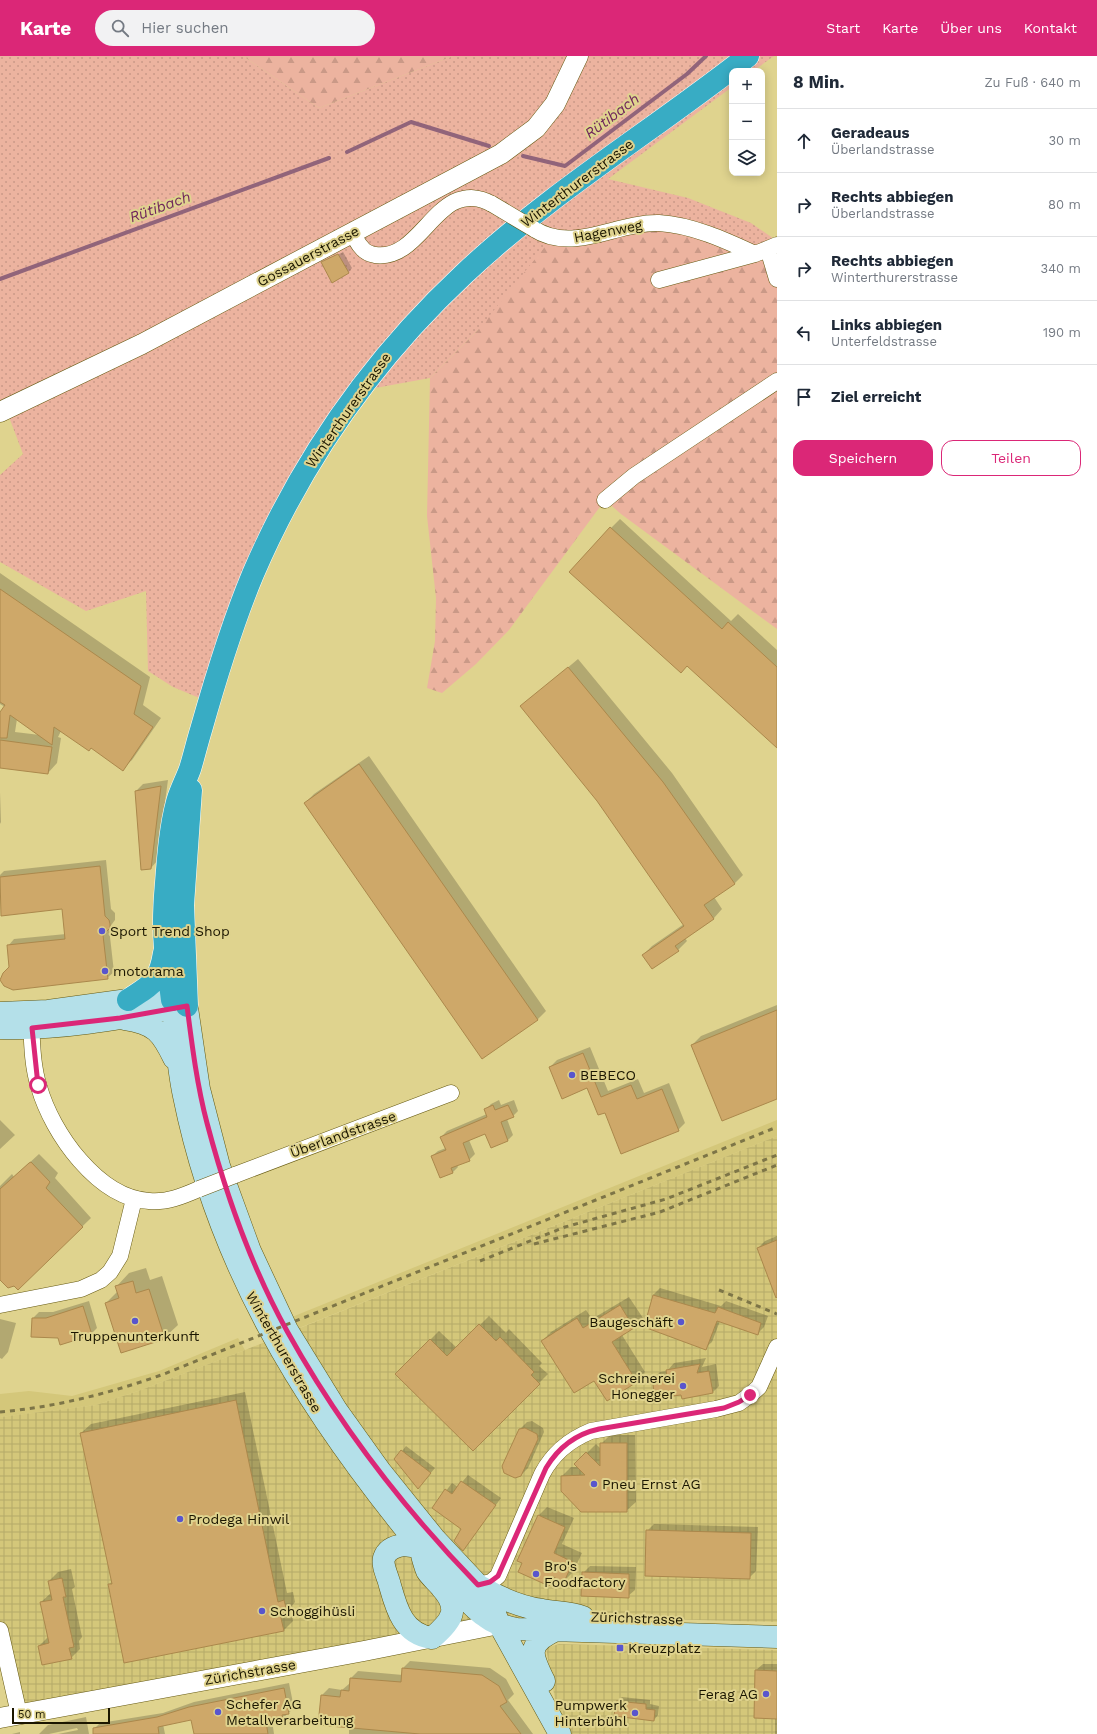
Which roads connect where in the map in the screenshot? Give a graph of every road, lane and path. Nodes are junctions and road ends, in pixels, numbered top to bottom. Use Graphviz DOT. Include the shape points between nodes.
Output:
graph roads {
  1 [pos="748,56"];
  2 [pos="575,59"];
  3 [pos="353,232"];
  4 [pos="767,249"];
  5 [pos="777,279"];
  6 [pos="659,280"];
  7 [pos="777,381"];
  8 [pos="0,412"];
  9 [pos="605,500"];
  10 [pos="191,767"];
  11 [pos="165,948"];
  12 [pos="177,1005"];
  13 [pos="124,1009"];
  14 [pos="0,1013"];
  15 [pos="31,1020"];
  16 [pos="0,1028"];
  17 [pos="178,1066"];
  18 [pos="451,1093"];
  19 [pos="134,1199"];
  20 [pos="0,1305"];
  21 [pos="777,1347"];
  22 [pos="420,1547"];
  23 [pos="478,1585"];
  24 [pos="583,1617"];
  25 [pos="777,1622"];
  26 [pos="499,1624"];
  27 [pos="0,1630"];
  28 [pos="556,1630"];
  29 [pos="777,1637"];
  30 [pos="432,1638"];
  31 [pos="19,1714"];
  32 [pos="0,1718"];
  33 [pos="561,1734"];
  1 -- 10 [label="highway, Winterthurerstrasse" via="507,236 443,294 375,370 315,454 270,536 234,623"];
  2 -- 3 [label="street, Gossauerstrasse" via="555,104 536,128 501,154"];
  3 -- 4 [label="street, Hagenweg, bridge" via="365,251 374,255 388,254 406,245 452,203 471,198 482,199 552,238 566,240 648,223 671,224"];
  3 -- 8 [label="street, Gossauerstrasse" via="142,344"];
  4 -- 5 [label="street"];
  4 -- 6 [label="street"];
  7 -- 9 [label="street" via="634,476"];
  10 -- 11 [label="highway" via="178,799 170,845 165,903"];
  10 -- 12 [label="highway" via="191,804"];
  11 -- 12 [label="highway"];
  11 -- 13 [label="highway" via="162,968 157,979"];
  12 -- 13 [label="main road" via="150,997"];
  12 -- 17 [label="main road, Winterthurerstrasse"];
  12 -- 23 [label="main road, Winterthurerstrasse" via="219,1166 247,1244 287,1330 337,1411 376,1465 434,1538"];
  13 -- 15 [label="main road" via="93,1006"];
  13 -- 17 [label="main road" via="158,1031 166,1040"];
  14 -- 15 [label="main road"];
  15 -- 16 [label="main road"];
  15 -- 19 [label="street" via="38,1085 45,1106 60,1134 105,1185"];
  17 -- 22 [label="main road, Winterthurerstrasse" via="191,1128 217,1212 239,1269 261,1315 293,1372 335,1437"];
  18 -- 19 [label="street, Überlandstrasse, bridge" via="198,1189 162,1201"];
  19 -- 20 [label="street" via="120,1256 110,1272 101,1280 81,1288"];
  21 -- 23 [label="street" via="759,1387 739,1402 716,1410 591,1431 561,1448 542,1474 498,1576 490,1582"];
  22 -- 26 [label="main road, Winterthurerstrasse" via="475,1608"];
  22 -- 30 [label="main road" via="428,1572 447,1593 453,1606 449,1621"];
  22 -- 30 [label="main road" via="404,1545 394,1548 387,1553 384,1562 402,1619 416,1633"];
  23 -- 24 [label="main road" via="518,1605"];
  23 -- 26 [label="main road, Winterthurerstrasse" via="492,1604"];
  24 -- 25 [label="main road, Zürichstrasse"];
  24 -- 26 [label="main road, Zürichstrasse" via="515,1617"];
  26 -- 28 [label="main road, Zürichstrasse" via="517,1629"];
  26 -- 30 [label="street, Zürichstrasse"];
  26 -- 33 [label="main road, Winterthurerstrasse"];
  27 -- 31 [label="street"];
  28 -- 29 [label="main road, Zürichstrasse"];
  28 -- 33 [label="main road" via="539,1640 533,1654 558,1709"];
  30 -- 31 [label="street, Zürichstrasse"];
  31 -- 32 [label="street, Zürichstrasse"];
}
